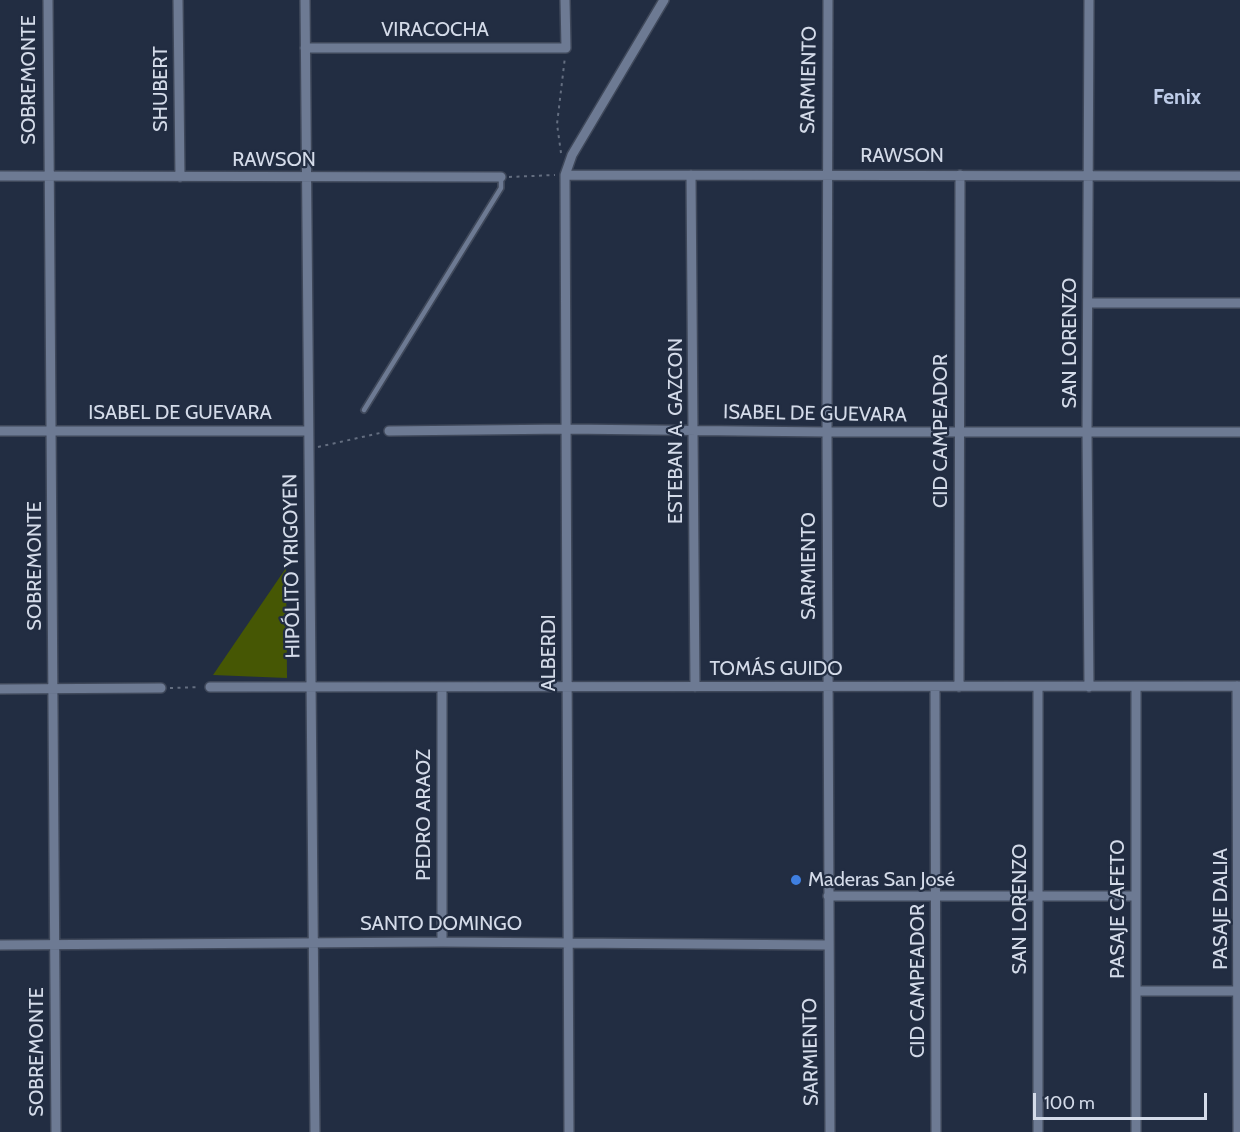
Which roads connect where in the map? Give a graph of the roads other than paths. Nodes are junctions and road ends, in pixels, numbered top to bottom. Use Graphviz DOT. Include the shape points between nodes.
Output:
graph roads {
  1 [pos="48,0"];
  2 [pos="178,0"];
  3 [pos="305,0"];
  4 [pos="565,0"];
  5 [pos="664,0"];
  6 [pos="828,0"];
  7 [pos="1089,0"];
  8 [pos="305,48"];
  9 [pos="826,174"];
  10 [pos="565,175"];
  11 [pos="691,175"];
  12 [pos="960,175"];
  13 [pos="1088,175"];
  14 [pos="0,176"];
  15 [pos="1240,176"];
  16 [pos="47,177"];
  17 [pos="180,177"];
  18 [pos="501,177"];
  19 [pos="304,178"];
  20 [pos="1088,303"];
  21 [pos="1240,303"];
  22 [pos="364,410"];
  23 [pos="567,429"];
  24 [pos="52,430"];
  25 [pos="694,430"];
  26 [pos="0,431"];
  27 [pos="308,431"];
  28 [pos="389,431"];
  29 [pos="826,432"];
  30 [pos="1087,432"];
  31 [pos="1240,432"];
  32 [pos="959,433"];
  33 [pos="312,686"];
  34 [pos="1239,686"];
  35 [pos="210,687"];
  36 [pos="442,687"];
  37 [pos="566,687"];
  38 [pos="695,687"];
  39 [pos="828,687"];
  40 [pos="935,687"];
  41 [pos="959,687"];
  42 [pos="1038,687"];
  43 [pos="1089,687"];
  44 [pos="1136,687"];
  45 [pos="53,688"];
  46 [pos="161,688"];
  47 [pos="0,689"];
  48 [pos="828,896"];
  49 [pos="936,896"];
  50 [pos="1038,896"];
  51 [pos="1136,896"];
  52 [pos="314,942"];
  53 [pos="442,942"];
  54 [pos="570,942"];
  55 [pos="54,944"];
  56 [pos="0,945"];
  57 [pos="828,945"];
  58 [pos="1136,990"];
  59 [pos="1240,991"];
  60 [pos="56,1132"];
  61 [pos="315,1132"];
  62 [pos="569,1132"];
  63 [pos="830,1132"];
  64 [pos="936,1132"];
  65 [pos="1038,1132"];
  66 [pos="1136,1132"];
  67 [pos="1238,1132"];
  1 -- 16 [label="street, SOBREMONTE"];
  2 -- 17 [label="street, SHUBERT"];
  3 -- 8 [label="street, HIPÓLITO YRIGOYEN"];
  4 -- 8 [label="street, VIRACOCHA" via="566,48"];
  5 -- 10 [label="street" via="572,155"];
  6 -- 9 [label="street, SARMIENTO"];
  7 -- 13 [label="street, SAN LORENZO"];
  8 -- 19 [label="street, HIPÓLITO YRIGOYEN"];
  9 -- 11 [label="street, RAWSON"];
  9 -- 12 [label="street, RAWSON"];
  9 -- 29 [label="street, SARMIENTO"];
  10 -- 11 [label="street, RAWSON"];
  10 -- 23 [label="street, ALBERDI"];
  11 -- 25 [label="street, ESTEBAN A. GAZCON"];
  12 -- 13 [label="street, RAWSON"];
  12 -- 32 [label="street, CID CAMPEADOR"];
  13 -- 15 [label="street, RAWSON"];
  13 -- 20 [label="street, SAN LORENZO"];
  14 -- 16 [label="street, RAWSON"];
  16 -- 17 [label="street, RAWSON"];
  16 -- 24 [label="street, SOBREMONTE"];
  17 -- 19 [label="street, RAWSON"];
  18 -- 19 [label="street, RAWSON"];
  18 -- 22 [label="lane" via="501,188"];
  19 -- 27 [label="street, HIPÓLITO YRIGOYEN"];
  20 -- 21 [label="street"];
  20 -- 30 [label="street, SAN LORENZO"];
  23 -- 25 [label="street, ISABEL DE GUEVARA"];
  23 -- 28 [label="street, ISABEL DE GUEVARA"];
  23 -- 37 [label="street, ALBERDI"];
  24 -- 26 [label="street, ISABEL DE GUEVARA"];
  24 -- 27 [label="street, ISABEL DE GUEVARA"];
  24 -- 45 [label="street, SOBREMONTE"];
  25 -- 29 [label="street, ISABEL DE GUEVARA"];
  25 -- 38 [label="street, ESTEBAN A. GAZCON"];
  27 -- 33 [label="street, HIPÓLITO YRIGOYEN"];
  29 -- 32 [label="street, ISABEL DE GUEVARA"];
  29 -- 39 [label="street, SARMIENTO"];
  30 -- 31 [label="street, ISABEL DE GUEVARA"];
  30 -- 32 [label="street, ISABEL DE GUEVARA"];
  30 -- 43 [label="street, SAN LORENZO"];
  32 -- 41 [label="street, CID CAMPEADOR"];
  33 -- 35 [label="street, TOMÁS GUIDO"];
  33 -- 36 [label="street, TOMÁS GUIDO"];
  33 -- 52 [label="street, HIPÓLITO YRIGOYEN"];
  34 -- 44 [label="street, TOMÁS GUIDO"];
  34 -- 59 [label="street, PASAJE DALIA"];
  36 -- 37 [label="street, TOMÁS GUIDO"];
  36 -- 53 [label="street, PEDRO ARAOZ"];
  37 -- 38 [label="street, TOMÁS GUIDO"];
  37 -- 54 [label="street, ALBERDI"];
  38 -- 39 [label="street, TOMÁS GUIDO"];
  39 -- 40 [label="street, TOMÁS GUIDO"];
  39 -- 48 [label="street, SARMIENTO"];
  40 -- 41 [label="street, TOMÁS GUIDO"];
  40 -- 49 [label="street, CID CAMPEADOR"];
  41 -- 42 [label="street, TOMÁS GUIDO"];
  42 -- 43 [label="street, TOMÁS GUIDO"];
  42 -- 50 [label="street, SAN LORENZO"];
  43 -- 44 [label="street, TOMÁS GUIDO"];
  44 -- 51 [label="street, PASAJE CAFETO"];
  45 -- 46 [label="street"];
  45 -- 47 [label="street"];
  45 -- 55 [label="street, SOBREMONTE"];
  48 -- 49 [label="street"];
  48 -- 57 [label="street, SARMIENTO"];
  49 -- 50 [label="street"];
  49 -- 64 [label="street, CID CAMPEADOR"];
  50 -- 51 [label="street"];
  50 -- 65 [label="street, SAN LORENZO"];
  51 -- 58 [label="street, PASAJE CAFETO"];
  52 -- 53 [label="street, SANTO DOMINGO"];
  52 -- 55 [label="street, SANTO DOMINGO"];
  52 -- 61 [label="street, HIPÓLITO YRIGOYEN"];
  53 -- 54 [label="street, SANTO DOMINGO"];
  54 -- 57 [label="street, SANTO DOMINGO"];
  54 -- 62 [label="street, ALBERDI"];
  55 -- 56 [label="street, SANTO DOMINGO"];
  55 -- 60 [label="street, SOBREMONTE"];
  57 -- 63 [label="street, SARMIENTO"];
  58 -- 59 [label="street"];
  58 -- 66 [label="street, PASAJE CAFETO"];
  59 -- 67 [label="street, PASAJE DALIA"];
}
